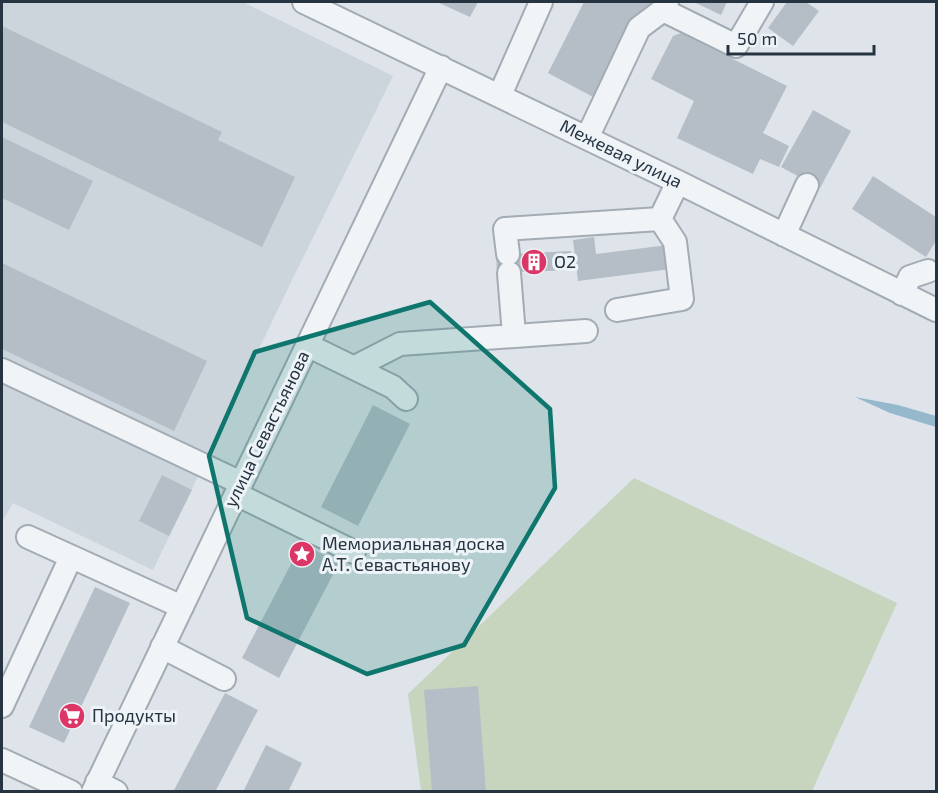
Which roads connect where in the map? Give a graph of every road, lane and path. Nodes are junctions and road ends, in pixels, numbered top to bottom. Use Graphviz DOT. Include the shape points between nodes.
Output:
graph roads {
  1 [pos="304,2"];
  2 [pos="541,2"];
  3 [pos="762,2"];
  4 [pos="665,6"];
  5 [pos="441,67"];
  6 [pos="500,95"];
  7 [pos="587,138"];
  8 [pos="678,182"];
  9 [pos="807,185"];
  10 [pos="660,219"];
  11 [pos="784,235"];
  12 [pos="928,271"];
  13 [pos="902,294"];
  14 [pos="617,310"];
  15 [pos="936,310"];
  16 [pos="586,331"];
  17 [pos="514,335"];
  18 [pos="308,345"];
  19 [pos="355,367"];
  20 [pos="2,370"];
  21 [pos="406,399"];
  22 [pos="239,488"];
  23 [pos="28,537"];
  24 [pos="354,552"];
  25 [pos="71,556"];
  26 [pos="182,607"];
  27 [pos="162,647"];
  28 [pos="224,679"];
  29 [pos="2,706"];
  30 [pos="2,760"];
  31 [pos="102,788"];
  32 [pos="71,792"];
  1 -- 5 [label="street, Межевая улица"];
  2 -- 6 [label="street"];
  3 -- 4 [label="street" via="736,46"];
  4 -- 7 [label="street" via="639,28"];
  5 -- 6 [label="street, Межевая улица"];
  5 -- 18 [label="street, улица Севастьянова"];
  6 -- 7 [label="street, Межевая улица"];
  7 -- 8 [label="street, Межевая улица"];
  8 -- 10 [label="street"];
  8 -- 11 [label="street, Межевая улица"];
  9 -- 11 [label="street"];
  10 -- 14 [label="street" via="675,242 682,299"];
  10 -- 17 [label="street" via="505,229"];
  11 -- 13 [label="street, Межевая улица"];
  12 -- 13 [label="street" via="910,277"];
  13 -- 15 [label="street, Межевая улица"];
  16 -- 17 [label="street"];
  17 -- 19 [label="street" via="400,344"];
  18 -- 19 [label="street"];
  18 -- 22 [label="street, улица Севастьянова"];
  19 -- 21 [label="street" via="393,387"];
  20 -- 22 [label="street"];
  22 -- 24 [label="street"];
  22 -- 26 [label="street, улица Севастьянова"];
  23 -- 25 [label="street"];
  25 -- 26 [label="street"];
  25 -- 29 [label="street"];
  26 -- 27 [label="street, улица Севастьянова"];
  27 -- 28 [label="street"];
  27 -- 31 [label="street, улица Севастьянова"];
  30 -- 32 [label="street"];
}
